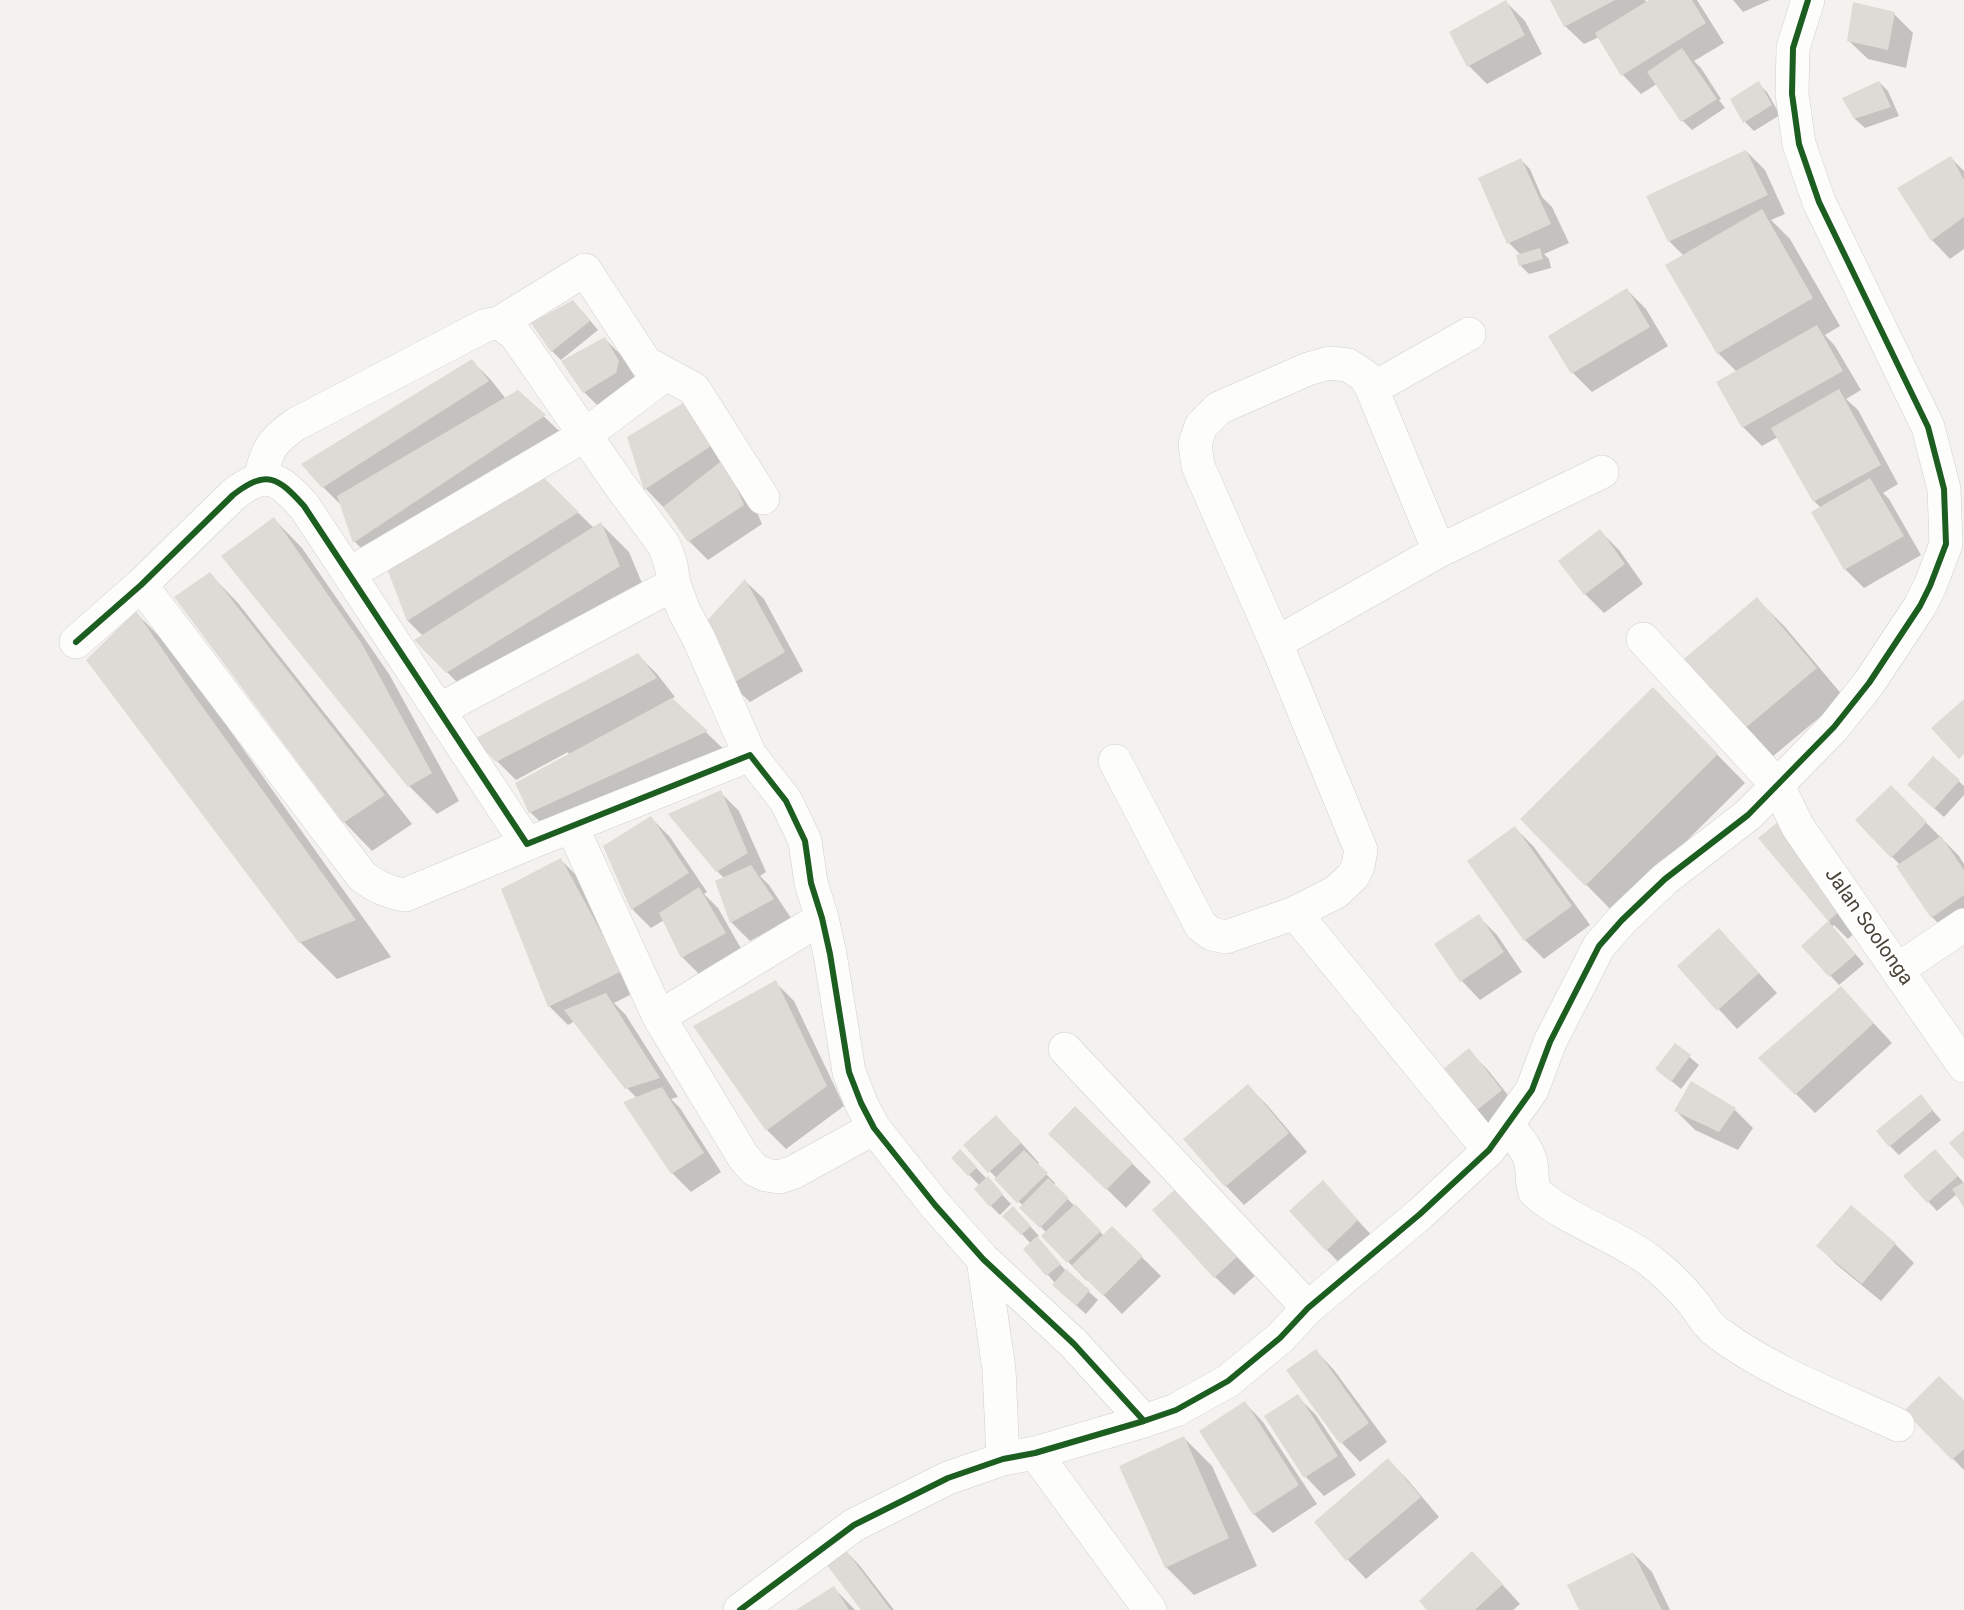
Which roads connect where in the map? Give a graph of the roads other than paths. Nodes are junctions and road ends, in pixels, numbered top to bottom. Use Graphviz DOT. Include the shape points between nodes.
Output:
graph roads {
  1 [pos="1808,0"];
  2 [pos="499,323"];
  3 [pos="1469,334"];
  4 [pos="666,374"];
  5 [pos="1372,389"];
  6 [pos="585,435"];
  7 [pos="1602,472"];
  8 [pos="260,478"];
  9 [pos="763,498"];
  10 [pos="1439,551"];
  11 [pos="349,574"];
  12 [pos="674,584"];
  13 [pos="141,585"];
  14 [pos="1643,639"];
  15 [pos="76,642"];
  16 [pos="1276,643"];
  17 [pos="439,710"];
  18 [pos="750,755"];
  19 [pos="1115,761"];
  20 [pos="1778,786"];
  21 [pos="572,827"];
  22 [pos="526,844"];
  23 [pos="1295,913"];
  24 [pos="822,918"];
  25 [pos="1964,925"];
  26 [pos="1898,970"];
  27 [pos="659,1017"];
  28 [pos="1065,1049"];
  29 [pos="1964,1066"];
  30 [pos="874,1128"];
  31 [pos="1498,1138"];
  32 [pos="983,1259"];
  33 [pos="1308,1308"];
  34 [pos="1144,1421"];
  35 [pos="1898,1425"];
  36 [pos="1035,1453"];
  37 [pos="1003,1459"];
  38 [pos="740,1610"];
  39 [pos="1150,1610"];
  1 -- 20 [label="street" via="1794,48 1792,94 1799,144 1819,202 1928,427 1944,489 1946,544 1920,606 1869,683"];
  2 -- 4 [label="street" via="585,270 646,363"];
  2 -- 6 [label="street" via="515,334"];
  2 -- 8 [label="street" via="486,325 282,433 266,455"];
  3 -- 5 [label="street"];
  4 -- 6 [label="street"];
  4 -- 9 [label="street" via="694,389"];
  5 -- 10 [label="street"];
  5 -- 16 [label="street" via="1365,376 1348,365 1329,363 1219,408 1201,426 1195,444 1198,466"];
  6 -- 11 [label="street"];
  6 -- 12 [label="street" via="664,545"];
  7 -- 10 [label="street"];
  8 -- 11 [label="street" via="288,488"];
  8 -- 13 [label="street" via="233,495"];
  10 -- 16 [label="street"];
  11 -- 17 [label="street"];
  12 -- 17 [label="street"];
  12 -- 18 [label="street"];
  13 -- 15 [label="street"];
  13 -- 22 [label="street" via="362,876 376,886 405,895"];
  14 -- 20 [label="street, Jalan Soolonga"];
  16 -- 23 [label="street" via="1361,850 1353,876 1336,892"];
  17 -- 22 [label="street"];
  18 -- 21 [label="street"];
  18 -- 24 [label="street" via="786,801 805,841 811,883"];
  19 -- 23 [label="street" via="1202,926 1212,934 1226,937"];
  20 -- 26 [label="street, Jalan Soolonga" via="1798,827"];
  20 -- 31 [label="street" via="1748,815 1665,879 1599,946 1550,1042 1532,1090"];
  21 -- 22 [label="street"];
  21 -- 27 [label="street"];
  23 -- 31 [label="street"];
  24 -- 27 [label="street"];
  24 -- 30 [label="street" via="849,1072"];
  25 -- 26 [label="street"];
  26 -- 29 [label="street, Jalan Soolonga"];
  27 -- 30 [label="street" via="755,1170 778,1177 794,1172"];
  28 -- 33 [label="street"];
  30 -- 32 [label="street"];
  31 -- 33 [label="street" via="1420,1214"];
  31 -- 35 [label="street" via="1520,1141 1531,1162 1535,1192 1665,1272 1716,1332 1783,1372"];
  32 -- 34 [label="street" via="1074,1344"];
  32 -- 37 [label="street" via="999,1369"];
  33 -- 34 [label="street" via="1280,1338 1228,1381 1176,1410"];
  34 -- 36 [label="street"];
  36 -- 37 [label="street"];
  36 -- 39 [label="street"];
  37 -- 38 [label="street" via="948,1478 854,1525"];
}
